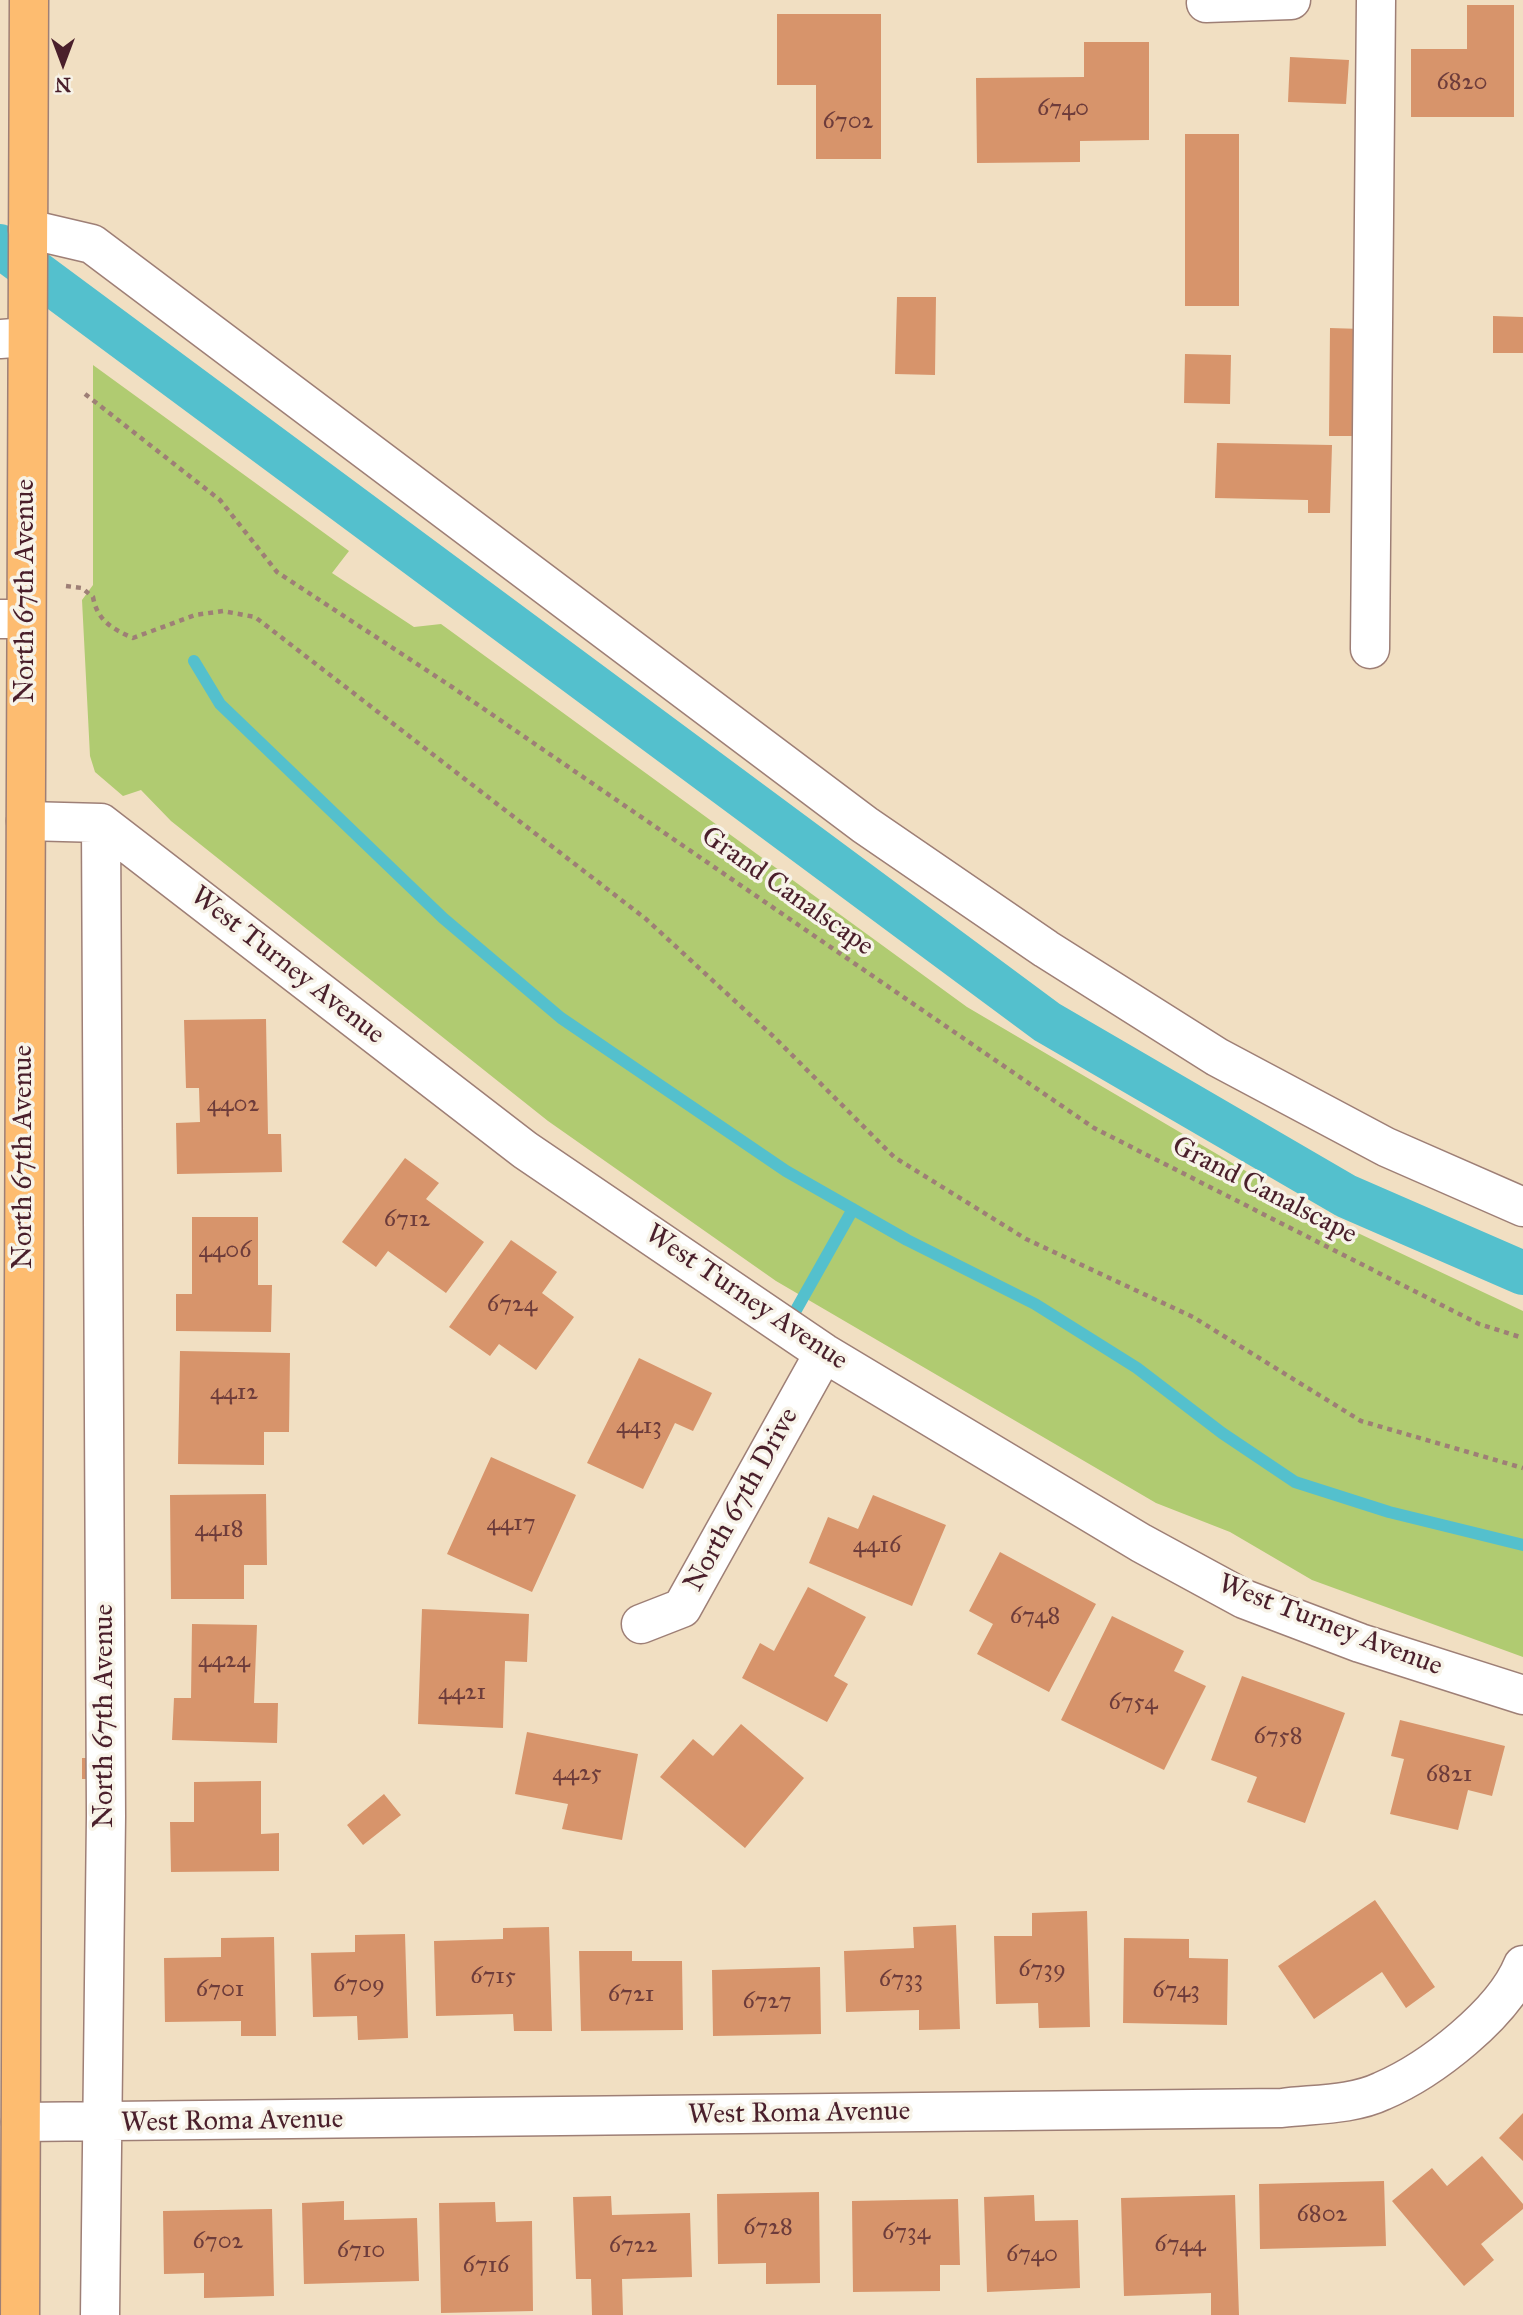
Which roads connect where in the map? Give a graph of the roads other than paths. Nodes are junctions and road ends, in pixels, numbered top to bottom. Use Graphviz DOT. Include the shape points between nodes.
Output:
graph roads {
  1 [pos="29,0"];
  2 [pos="1291,0"];
  3 [pos="1377,0"];
  4 [pos="1206,3"];
  5 [pos="28,224"];
  6 [pos="14,338"];
  7 [pos="13,619"];
  8 [pos="1370,649"];
  9 [pos="26,821"];
  10 [pos="101,822"];
  11 [pos="12,887"];
  12 [pos="12,1132"];
  13 [pos="1523,1207"];
  14 [pos="824,1353"];
  15 [pos="641,1624"];
  16 [pos="1523,1695"];
  17 [pos="1523,1965"];
  18 [pos="21,2122"];
  19 [pos="104,2123"];
  20 [pos="20,2315"];
  21 [pos="100,2315"];
  1 -- 5 [label="main road, North 67th Avenue"];
  2 -- 4 [label="street"];
  3 -- 8 [label="street"];
  5 -- 6 [label="main road, North 67th Avenue"];
  5 -- 13 [label="street" via="92,244 865,825 1046,949 1217,1057 1386,1147"];
  6 -- 7 [label="main road, North 67th Avenue" via="27,581"];
  7 -- 9 [label="main road, North 67th Avenue"];
  9 -- 10 [label="street"];
  9 -- 11 [label="main road, North 67th Avenue"];
  10 -- 14 [label="street, West Turney Avenue" via="525,1150"];
  10 -- 19 [label="street, North 67th Avenue"];
  11 -- 12 [label="main road, North 67th Avenue"];
  12 -- 18 [label="main road, North 67th Avenue"];
  14 -- 15 [label="street, North 67th Drive" via="682,1608"];
  14 -- 16 [label="street, West Turney Avenue" via="1141,1543 1244,1599 1360,1643"];
  17 -- 19 [label="street, West Roma Avenue" via="1517,1979 1463,2042 1382,2092 1282,2108"];
  18 -- 19 [label="street, West Roma Avenue"];
  18 -- 20 [label="main road, North 67th Avenue"];
  19 -- 21 [label="street, North 67th Avenue"];
}
